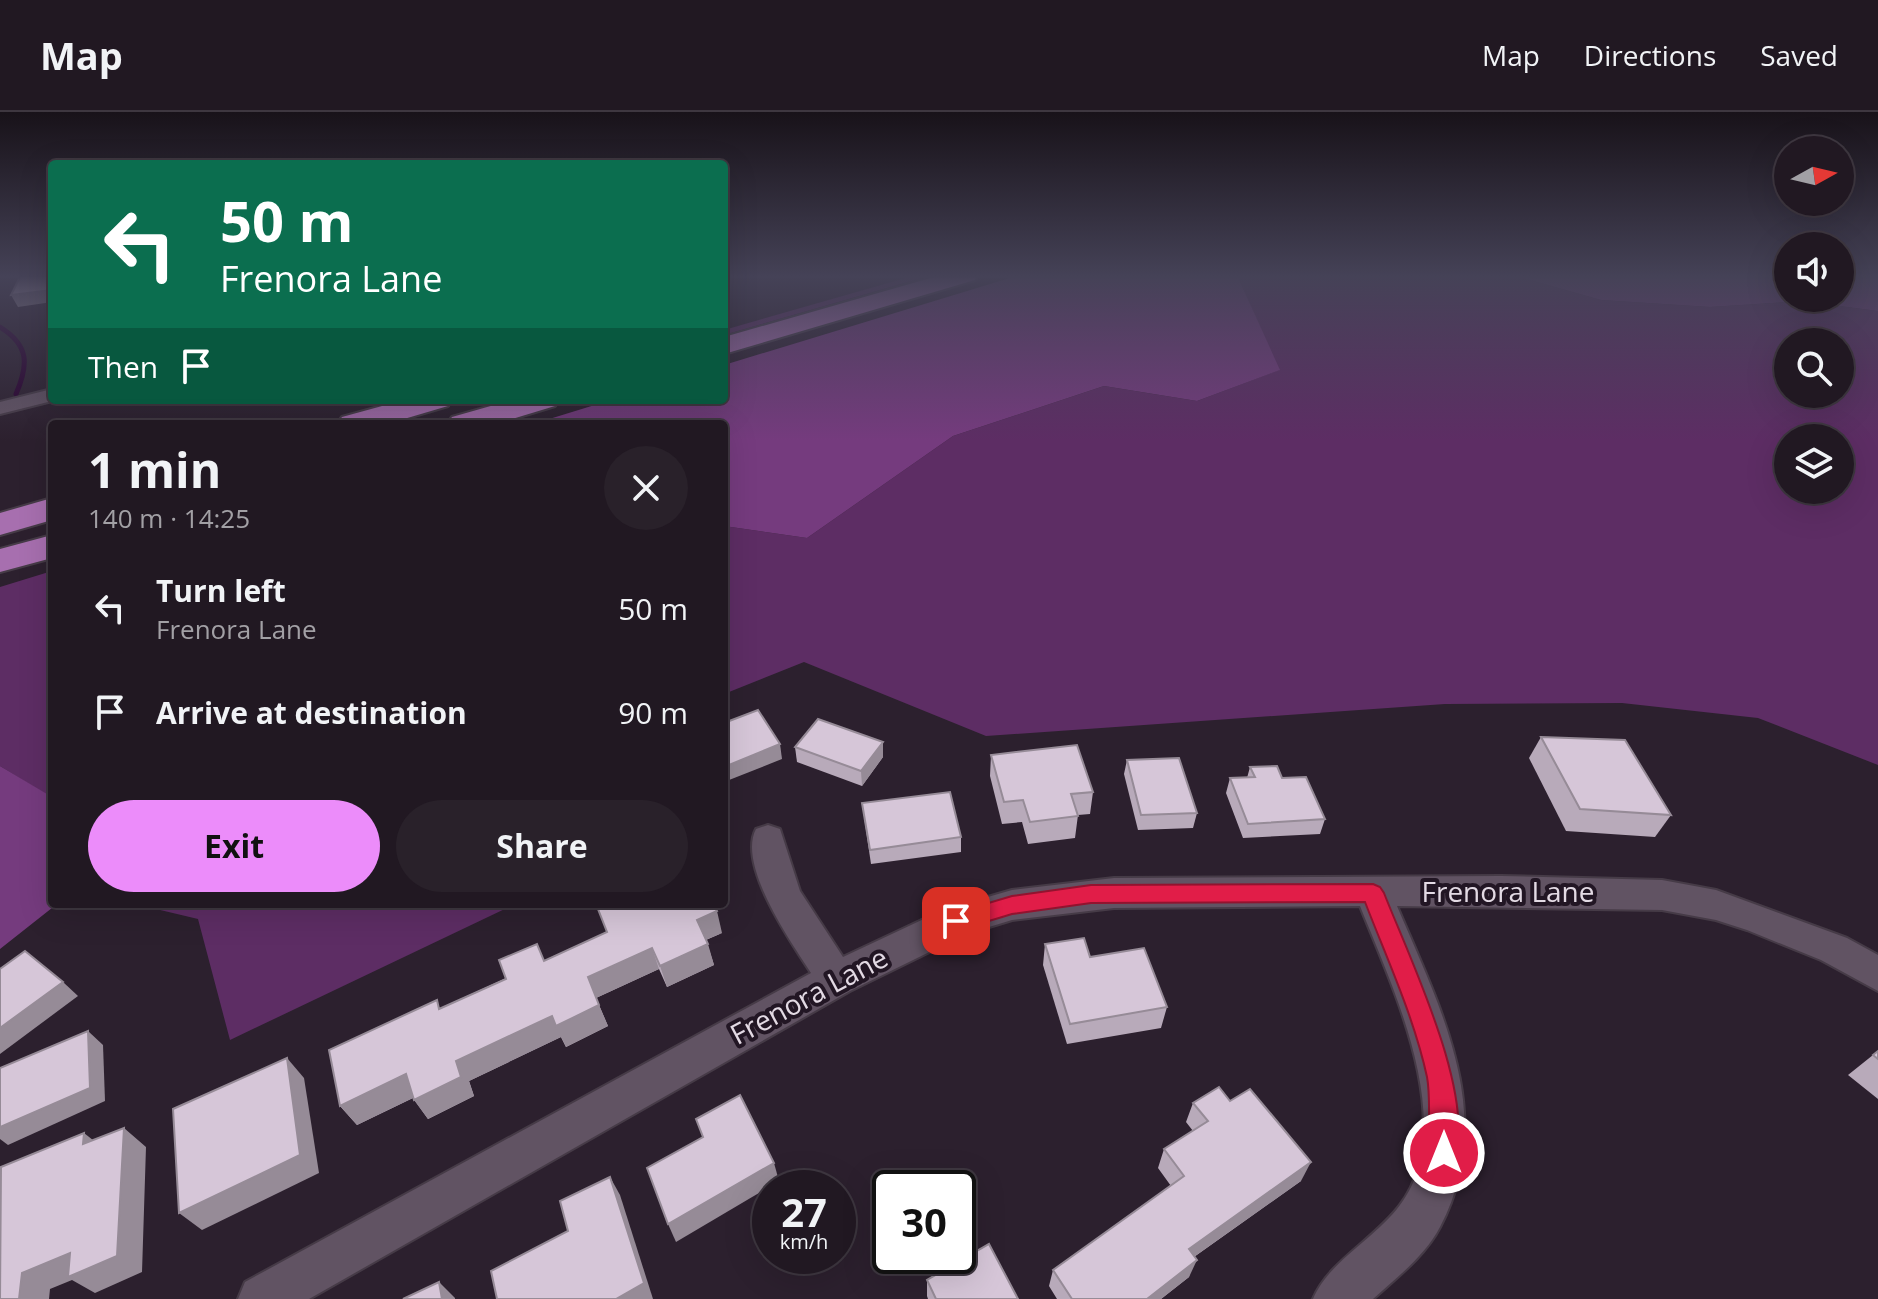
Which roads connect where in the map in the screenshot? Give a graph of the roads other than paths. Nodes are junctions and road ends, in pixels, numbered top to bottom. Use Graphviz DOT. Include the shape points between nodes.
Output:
graph roads {
  1 [pos="777,330"];
  2 [pos="728,345"];
  3 [pos="48,396"];
  4 [pos="423,404"];
  5 [pos="530,404"];
  6 [pos="0,408"];
  7 [pos="367,420"];
  8 [pos="476,420"];
  9 [pos="48,510"];
  10 [pos="0,524"];
  11 [pos="48,547"];
  12 [pos="0,561"];
  13 [pos="768,838"];
  14 [pos="1373,893"];
  15 [pos="1878,974"];
  16 [pos="836,979"];
  17 [pos="262,1299"];
  18 [pos="1337,1299"];
  1 -- 2 [label="highway"];
  3 -- 6 [label="street"];
  4 -- 7 [label="highway"];
  5 -- 8 [label="highway"];
  9 -- 10 [label="highway"];
  11 -- 12 [label="highway"];
  13 -- 16 [label="street" via="778,886"];
  14 -- 15 [label="street, Frenora Lane" via="1662,895 1757,918 1834,949"];
  14 -- 16 [label="street, Frenora Lane" via="1114,893 1012,905 956,921"];
  14 -- 18 [label="street" via="1433,1053 1444,1116 1444,1153 1423,1212"];
  16 -- 17 [label="street, Frenora Lane"];
}
